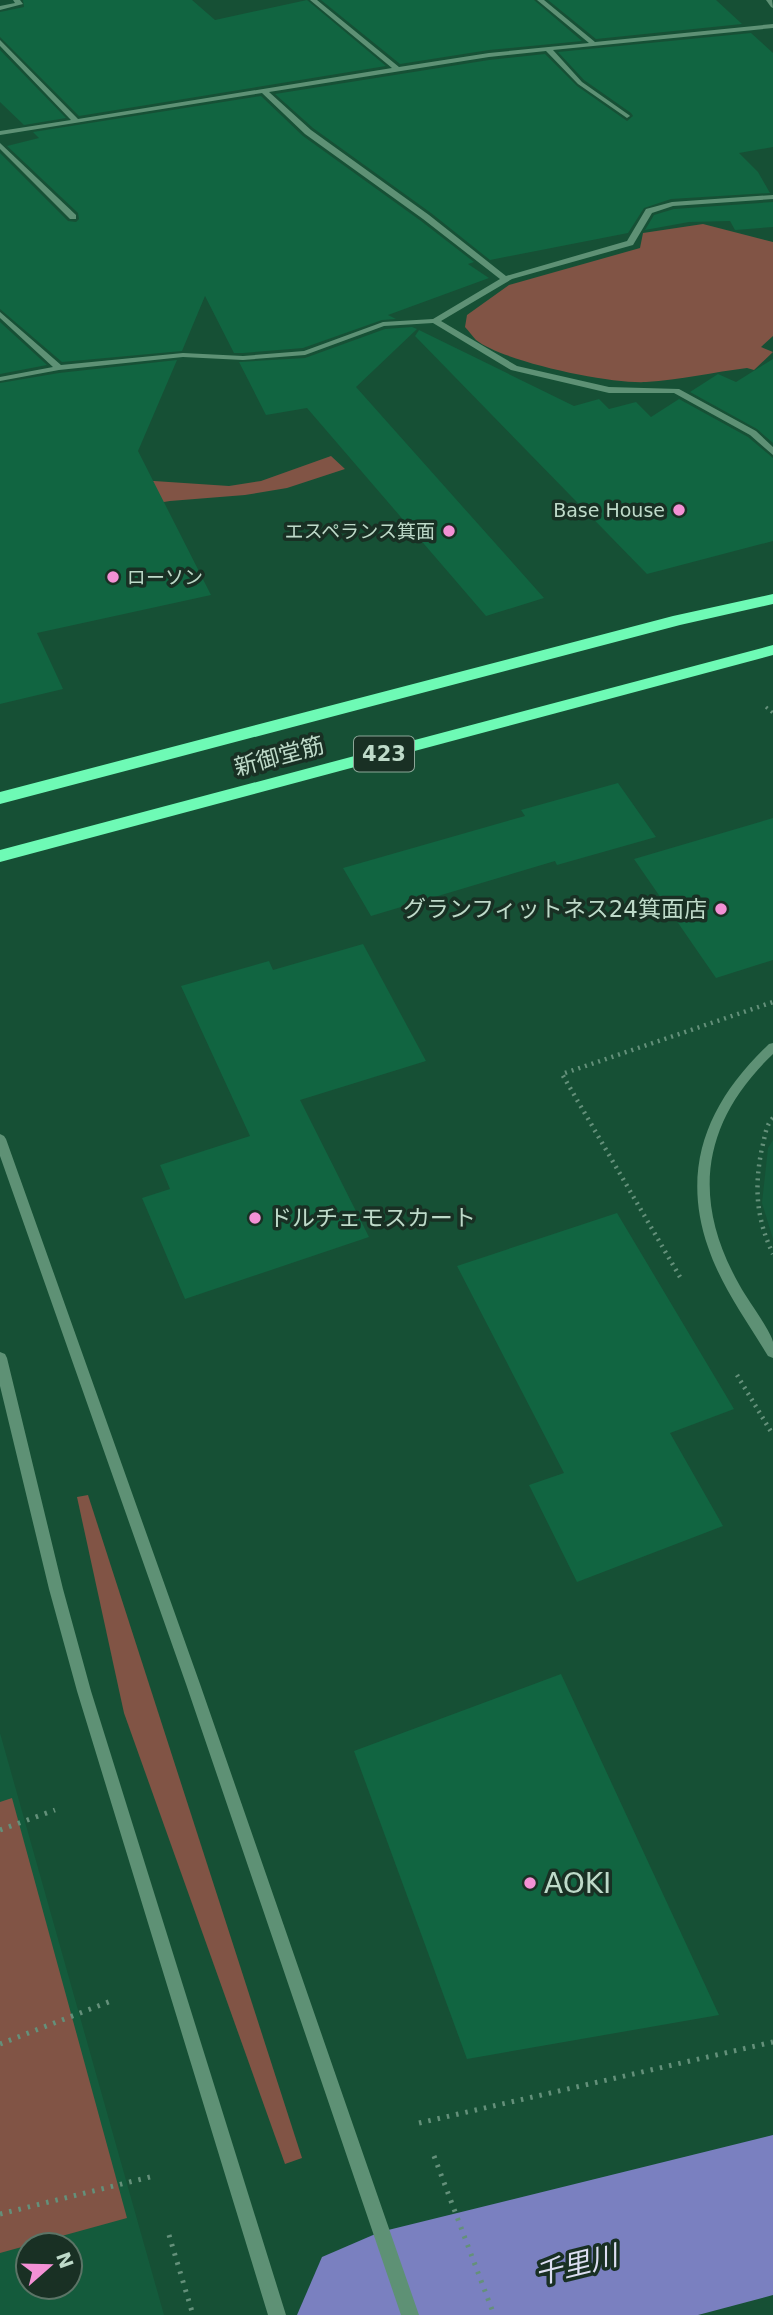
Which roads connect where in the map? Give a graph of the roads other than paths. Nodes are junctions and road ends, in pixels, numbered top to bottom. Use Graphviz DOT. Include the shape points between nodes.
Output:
graph roads {
  1 [pos="16,0"];
  2 [pos="313,0"];
  3 [pos="540,0"];
  4 [pos="769,0"];
  5 [pos="773,6"];
  6 [pos="0,8"];
  7 [pos="773,26"];
  8 [pos="0,42"];
  9 [pos="592,42"];
  10 [pos="547,48"];
  11 [pos="396,68"];
  12 [pos="263,90"];
  13 [pos="626,116"];
  14 [pos="76,121"];
  15 [pos="0,133"];
  16 [pos="0,145"];
  17 [pos="773,197"];
  18 [pos="73,217"];
  19 [pos="505,279"];
  20 [pos="0,314"];
  21 [pos="435,321"];
  22 [pos="59,368"];
  23 [pos="0,379"];
  24 [pos="773,452"];
  25 [pos="773,599"];
  26 [pos="771,653"];
  27 [pos="0,797"];
  28 [pos="0,856"];
  29 [pos="773,1047"];
  30 [pos="0,1139"];
  31 [pos="773,1352"];
  32 [pos="0,1358"];
  33 [pos="0,1390"];
  34 [pos="12,1411"];
  35 [pos="363,2179"];
  36 [pos="277,2315"];
  37 [pos="410,2315"];
  1 -- 6 [label="street" via="20,4"];
  2 -- 11 [label="street"];
  3 -- 9 [label="street"];
  4 -- 5 [label="street"];
  7 -- 9 [label="street"];
  8 -- 14 [label="street"];
  9 -- 10 [label="street"];
  10 -- 11 [label="street"];
  10 -- 13 [label="street" via="580,83"];
  11 -- 12 [label="street"];
  12 -- 14 [label="street"];
  12 -- 19 [label="street" via="308,132"];
  14 -- 15 [label="street"];
  16 -- 18 [label="street"];
  17 -- 19 [label="street" via="672,204 649,211 630,243"];
  19 -- 21 [label="street"];
  20 -- 22 [label="street"];
  21 -- 22 [label="street" via="383,324 305,353 243,358 183,355"];
  21 -- 24 [label="street" via="514,368 609,390 676,391 753,433"];
  22 -- 23 [label="street"];
  25 -- 27 [label="highway, 新御堂筋 / 423"];
  26 -- 28 [label="highway, 新御堂筋 / 423"];
  29 -- 31 [label="street" via="743,1074 725,1100 709,1138 704,1204 714,1246"];
  30 -- 35 [label="street"];
  32 -- 34 [label="street"];
  33 -- 34 [label="street"];
  34 -- 36 [label="street" via="85,1690"];
  35 -- 37 [label="street"];
}
